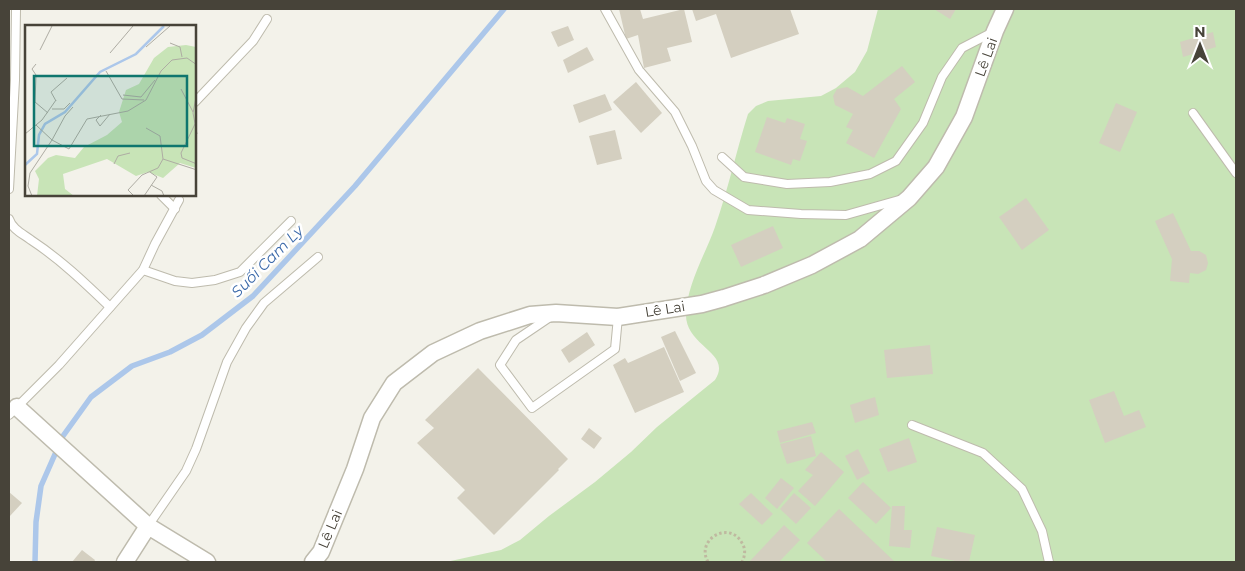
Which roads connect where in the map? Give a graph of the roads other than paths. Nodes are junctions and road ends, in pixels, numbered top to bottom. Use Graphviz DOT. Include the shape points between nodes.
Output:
graph roads {
  1 [pos="16,9"];
  2 [pos="605,9"];
  3 [pos="1006,9"];
  4 [pos="267,19"];
  5 [pos="995,31"];
  6 [pos="196,101"];
  7 [pos="1193,113"];
  8 [pos="722,157"];
  9 [pos="1236,173"];
  10 [pos="9,189"];
  11 [pos="162,196"];
  12 [pos="909,198"];
  13 [pos="179,200"];
  14 [pos="174,209"];
  15 [pos="9,219"];
  16 [pos="291,222"];
  17 [pos="318,257"];
  18 [pos="143,270"];
  19 [pos="110,307"];
  20 [pos="556,313"];
  21 [pos="618,317"];
  22 [pos="13,411"];
  23 [pos="912,425"];
  24 [pos="148,526"];
  25 [pos="125,562"];
  26 [pos="207,562"];
  27 [pos="313,562"];
  28 [pos="1049,562"];
  1 -- 10 [label="lane"];
  2 -- 12 [label="lane" via="639,70 674,112 706,181 714,190 748,210 800,214 846,215"];
  3 -- 5 [label="street, Lê Lai"];
  4 -- 6 [label="lane" via="253,42"];
  5 -- 8 [label="lane" via="962,48 942,77 923,123 896,160 870,174 830,182 787,184 744,177"];
  5 -- 12 [label="street, Lê Lai" via="964,117 936,167"];
  7 -- 9 [label="lane"];
  11 -- 14 [label="lane"];
  12 -- 21 [label="street, Lê Lai" via="860,239 812,265 764,285 702,304"];
  13 -- 14 [label="lane"];
  14 -- 18 [label="lane"];
  15 -- 19 [label="lane" via="10,224 66,265"];
  16 -- 18 [label="lane" via="240,272 192,283"];
  17 -- 24 [label="lane" via="264,303 246,328 227,362 186,471"];
  18 -- 19 [label="lane"];
  19 -- 22 [label="lane" via="60,365"];
  20 -- 21 [label="street, Lê Lai"];
  20 -- 21 [label="lane" via="516,340 500,365 532,408 614,349"];
  20 -- 27 [label="street, Lê Lai" via="530,315 480,331 433,353 394,382 372,418 321,552"];
  22 -- 24 [label="street" via="85,468"];
  23 -- 28 [label="lane" via="983,453 1022,489 1042,531"];
  24 -- 25 [label="street"];
  24 -- 26 [label="street"];
}
